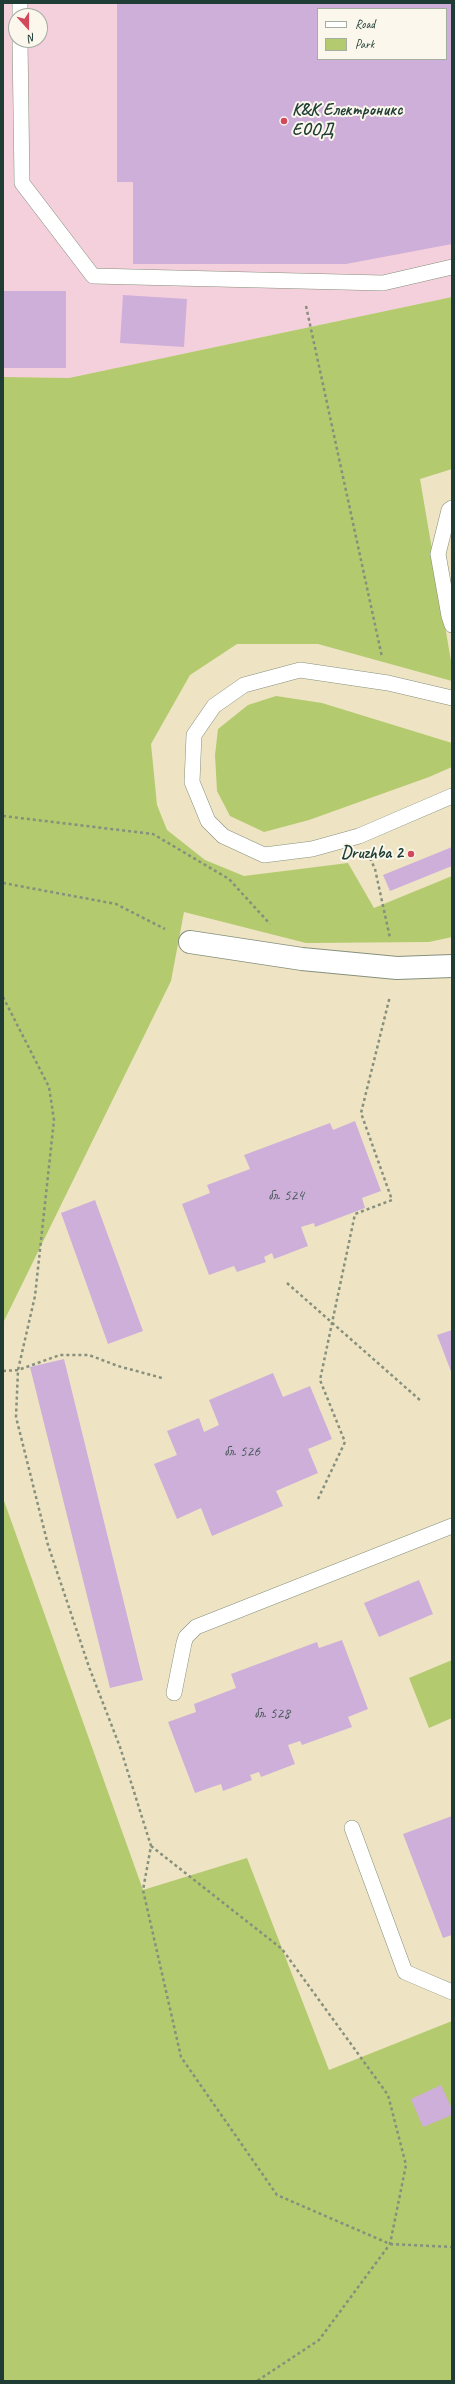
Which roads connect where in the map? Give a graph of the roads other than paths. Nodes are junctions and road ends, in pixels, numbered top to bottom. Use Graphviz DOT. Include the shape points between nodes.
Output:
graph roads {
  1 [pos="20,48"];
  2 [pos="452,267"];
  3 [pos="452,508"];
  4 [pos="452,625"];
  5 [pos="452,698"];
  6 [pos="452,796"];
  7 [pos="190,942"];
  8 [pos="452,966"];
  9 [pos="452,1526"];
  10 [pos="174,1693"];
  11 [pos="352,1828"];
  12 [pos="452,1992"];
  1 -- 2 [label="lane" via="22,183 93,276 383,283"];
  3 -- 4 [label="lane" via="449,510 438,554 448,616"];
  5 -- 6 [label="lane" via="388,683 300,670 244,685 214,706 194,735 192,782 208,821 223,836 264,855 312,849 359,836"];
  7 -- 8 [label="street" via="302,959 397,968"];
  9 -- 10 [label="lane" via="196,1627 186,1637"];
  11 -- 12 [label="lane" via="405,1972"];
}
